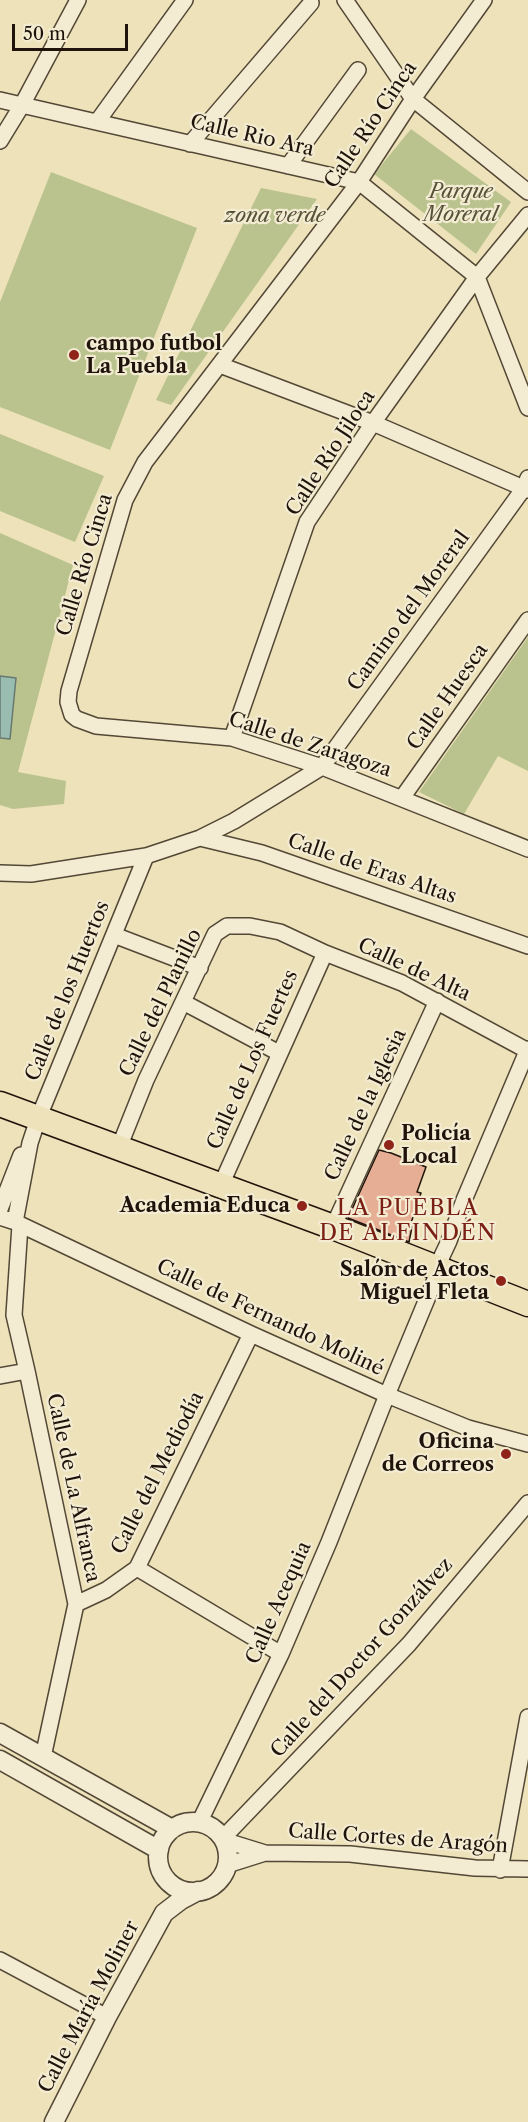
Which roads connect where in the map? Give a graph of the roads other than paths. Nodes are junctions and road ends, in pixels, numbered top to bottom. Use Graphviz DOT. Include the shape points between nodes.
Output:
graph roads {
  1 [pos="78,0"];
  2 [pos="186,0"];
  3 [pos="345,0"];
  4 [pos="484,0"];
  5 [pos="311,3"];
  6 [pos="358,70"];
  7 [pos="413,99"];
  8 [pos="0,100"];
  9 [pos="22,105"];
  10 [pos="97,122"];
  11 [pos="0,141"];
  12 [pos="190,144"];
  13 [pos="288,166"];
  14 [pos="359,182"];
  15 [pos="528,192"];
  16 [pos="528,215"];
  17 [pos="477,278"];
  18 [pos="220,365"];
  19 [pos="528,408"];
  20 [pos="373,423"];
  21 [pos="527,485"];
  22 [pos="528,620"];
  23 [pos="72,715"];
  24 [pos="232,738"];
  25 [pos="322,767"];
  26 [pos="402,798"];
  27 [pos="234,821"];
  28 [pos="200,838"];
  29 [pos="244,849"];
  30 [pos="528,849"];
  31 [pos="146,856"];
  32 [pos="0,873"];
  33 [pos="280,932"];
  34 [pos="114,935"];
  35 [pos="528,946"];
  36 [pos="324,952"];
  37 [pos="200,968"];
  38 [pos="437,1001"];
  39 [pos="183,1002"];
  40 [pos="528,1050"];
  41 [pos="279,1053"];
  42 [pos="0,1104"];
  43 [pos="38,1119"];
  44 [pos="30,1143"];
  45 [pos="113,1146"];
  46 [pos="221,1185"];
  47 [pos="0,1209"];
  48 [pos="12,1222"];
  49 [pos="333,1227"];
  50 [pos="439,1270"];
  51 [pos="528,1304"];
  52 [pos="251,1334"];
  53 [pos="27,1371"];
  54 [pos="0,1376"];
  55 [pos="387,1395"];
  56 [pos="528,1444"];
  57 [pos="525,1512"];
  58 [pos="137,1568"];
  59 [pos="76,1604"];
  60 [pos="281,1654"];
  61 [pos="528,1717"];
  62 [pos="0,1733"];
  63 [pos="43,1757"];
  64 [pos="0,1760"];
  65 [pos="200,1823"];
  66 [pos="172,1829"];
  67 [pos="223,1839"];
  68 [pos="159,1850"];
  69 [pos="265,1853"];
  70 [pos="227,1865"];
  71 [pos="528,1869"];
  72 [pos="500,1870"];
  73 [pos="162,1872"];
  74 [pos="198,1891"];
  75 [pos="164,1913"];
  76 [pos="0,1959"];
  77 [pos="107,2018"];
  78 [pos="54,2122"];
  1 -- 9 [label="street"];
  2 -- 10 [label="street"];
  3 -- 7 [label="street"];
  4 -- 7 [label="street, Calle Río Cinca"];
  5 -- 12 [label="street"];
  6 -- 13 [label="street"];
  7 -- 14 [label="street, Calle Río Cinca"];
  7 -- 15 [label="street"];
  8 -- 9 [label="street, Calle Rio Ara"];
  9 -- 10 [label="street, Calle Rio Ara"];
  9 -- 11 [label="street"];
  10 -- 12 [label="street, Calle Rio Ara"];
  12 -- 13 [label="street, Calle Rio Ara"];
  13 -- 14 [label="street, Calle Rio Ara"];
  14 -- 17 [label="street, Calle Rio Ara"];
  14 -- 18 [label="street, Calle Río Cinca"];
  16 -- 17 [label="street"];
  17 -- 19 [label="street"];
  17 -- 20 [label="street, Calle Río Jiloca"];
  18 -- 20 [label="street"];
  18 -- 23 [label="street, Calle Río Cinca" via="145,462 125,500 69,691"];
  20 -- 21 [label="street"];
  20 -- 24 [label="street, Calle Río Jiloca" via="308,522"];
  21 -- 25 [label="street, Camino del Moreral"];
  22 -- 26 [label="street, Calle Huesca"];
  23 -- 24 [label="street, Calle de Zaragoza" via="85,723 111,728"];
  24 -- 25 [label="street, Calle de Zaragoza"];
  25 -- 26 [label="street, Calle de Zaragoza"];
  25 -- 27 [label="street"];
  26 -- 30 [label="street, Calle de Zaragoza"];
  27 -- 28 [label="street"];
  27 -- 29 [label="street"];
  28 -- 29 [label="street, Calle de Eras Altas"];
  28 -- 31 [label="street"];
  29 -- 35 [label="street, Calle de Eras Altas"];
  31 -- 32 [label="street" via="31,874"];
  31 -- 34 [label="street, Calle de los Huertos"];
  33 -- 36 [label="street, Calle de Alta"];
  33 -- 37 [label="street, Calle del Planillo" via="228,926 215,934"];
  34 -- 37 [label="street"];
  34 -- 43 [label="street, Calle de los Huertos"];
  36 -- 38 [label="street, Calle de Alta"];
  36 -- 41 [label="street, Calle de Los Fuertes"];
  37 -- 39 [label="street, Calle del Planillo"];
  38 -- 40 [label="street, Calle de Alta"];
  38 -- 49 [label="street, Calle de la Iglesia"];
  39 -- 41 [label="street"];
  39 -- 45 [label="street, Calle del Planillo" via="120,1145"];
  40 -- 50 [label="street, Calle Acequia" via="464,1200"];
  41 -- 46 [label="street, Calle de Los Fuertes"];
  42 -- 43 [label="highway"];
  43 -- 44 [label="street, Calle de los Huertos"];
  43 -- 45 [label="highway"];
  44 -- 47 [label="street, Calle de los Huertos" via="18,1162"];
  44 -- 48 [label="street, Calle de los Huertos"];
  45 -- 46 [label="highway"];
  46 -- 49 [label="highway"];
  48 -- 52 [label="street, Calle de Fernando Moliné"];
  48 -- 53 [label="street, Calle de La Alfranca" via="14,1315"];
  49 -- 50 [label="highway"];
  50 -- 51 [label="highway"];
  50 -- 55 [label="street, Calle Acequia"];
  52 -- 55 [label="street, Calle de Fernando Moliné"];
  52 -- 58 [label="street, Calle del Mediodía"];
  53 -- 54 [label="street"];
  53 -- 59 [label="street, Calle de La Alfranca"];
  55 -- 56 [label="street, Calle de Fernando Moliné" via="468,1428"];
  55 -- 60 [label="street, Calle Acequia"];
  57 -- 67 [label="street, Calle del Doctor Gonzálvez" via="409,1644"];
  58 -- 59 [label="street, Calle del Mediodía" via="106,1590"];
  58 -- 60 [label="street"];
  59 -- 63 [label="street, Calle de La Alfranca"];
  60 -- 65 [label="street, Calle Acequia"];
  61 -- 72 [label="street"];
  62 -- 63 [label="street"];
  63 -- 66 [label="street"];
  64 -- 68 [label="street"];
  65 -- 66 [label="street"];
  65 -- 67 [label="street"];
  66 -- 68 [label="street"];
  67 -- 69 [label="street, Calle Cortes de Aragón"];
  67 -- 70 [label="street"];
  68 -- 73 [label="street"];
  69 -- 70 [label="street, Calle Cortes de Aragón"];
  69 -- 72 [label="street, Calle Cortes de Aragón" via="350,1854"];
  70 -- 74 [label="street" via="217,1883"];
  71 -- 72 [label="street, Calle Cortes de Aragón"];
  73 -- 74 [label="street" via="178,1888"];
  73 -- 75 [label="street, Calle María Moliner"];
  74 -- 75 [label="street, Calle María Moliner"];
  75 -- 77 [label="street, Calle María Moliner"];
  76 -- 77 [label="street"];
  77 -- 78 [label="street, Calle María Moliner"];
}
